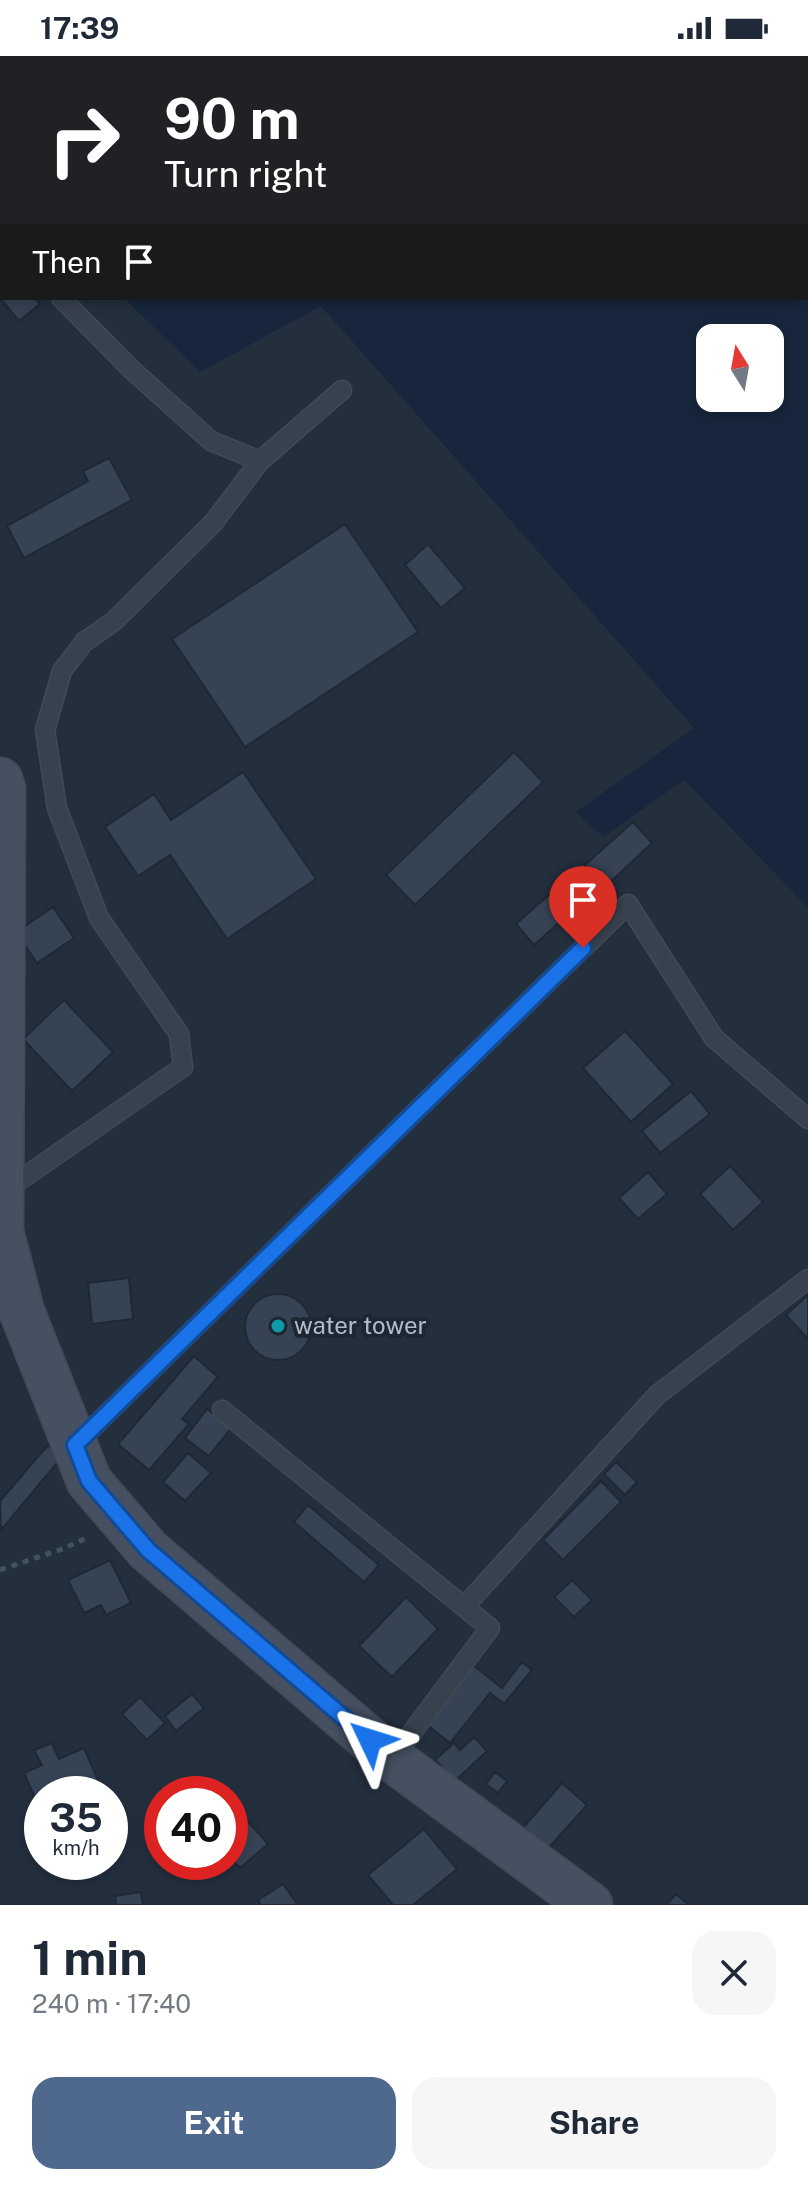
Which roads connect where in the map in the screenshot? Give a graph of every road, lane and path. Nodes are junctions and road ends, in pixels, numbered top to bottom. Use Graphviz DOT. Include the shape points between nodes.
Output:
graph roads {
  1 [pos="63,300"];
  2 [pos="342,390"];
  3 [pos="260,461"];
  4 [pos="0,780"];
  5 [pos="808,1119"];
  6 [pos="1,1194"];
  7 [pos="808,1279"];
  8 [pos="222,1410"];
  9 [pos="75,1445"];
  10 [pos="123,1521"];
  11 [pos="0,1570"];
  12 [pos="464,1607"];
  13 [pos="392,1759"];
  14 [pos="590,1905"];
  1 -- 3 [label="lane" via="211,441"];
  2 -- 3 [label="lane"];
  3 -- 6 [label="lane" via="213,523 113,622 84,642 62,671 45,730 57,808 99,918 179,1034 183,1067"];
  4 -- 6 [label="street"];
  5 -- 9 [label="lane" via="714,1038 628,904"];
  6 -- 9 [label="street" via="1,1232 22,1312"];
  7 -- 12 [label="lane" via="657,1395"];
  8 -- 12 [label="lane"];
  9 -- 10 [label="street" via="89,1481"];
  10 -- 11 [label="path"];
  10 -- 13 [label="street" via="148,1550"];
  12 -- 13 [label="lane" via="490,1628"];
  13 -- 14 [label="street"];
}
